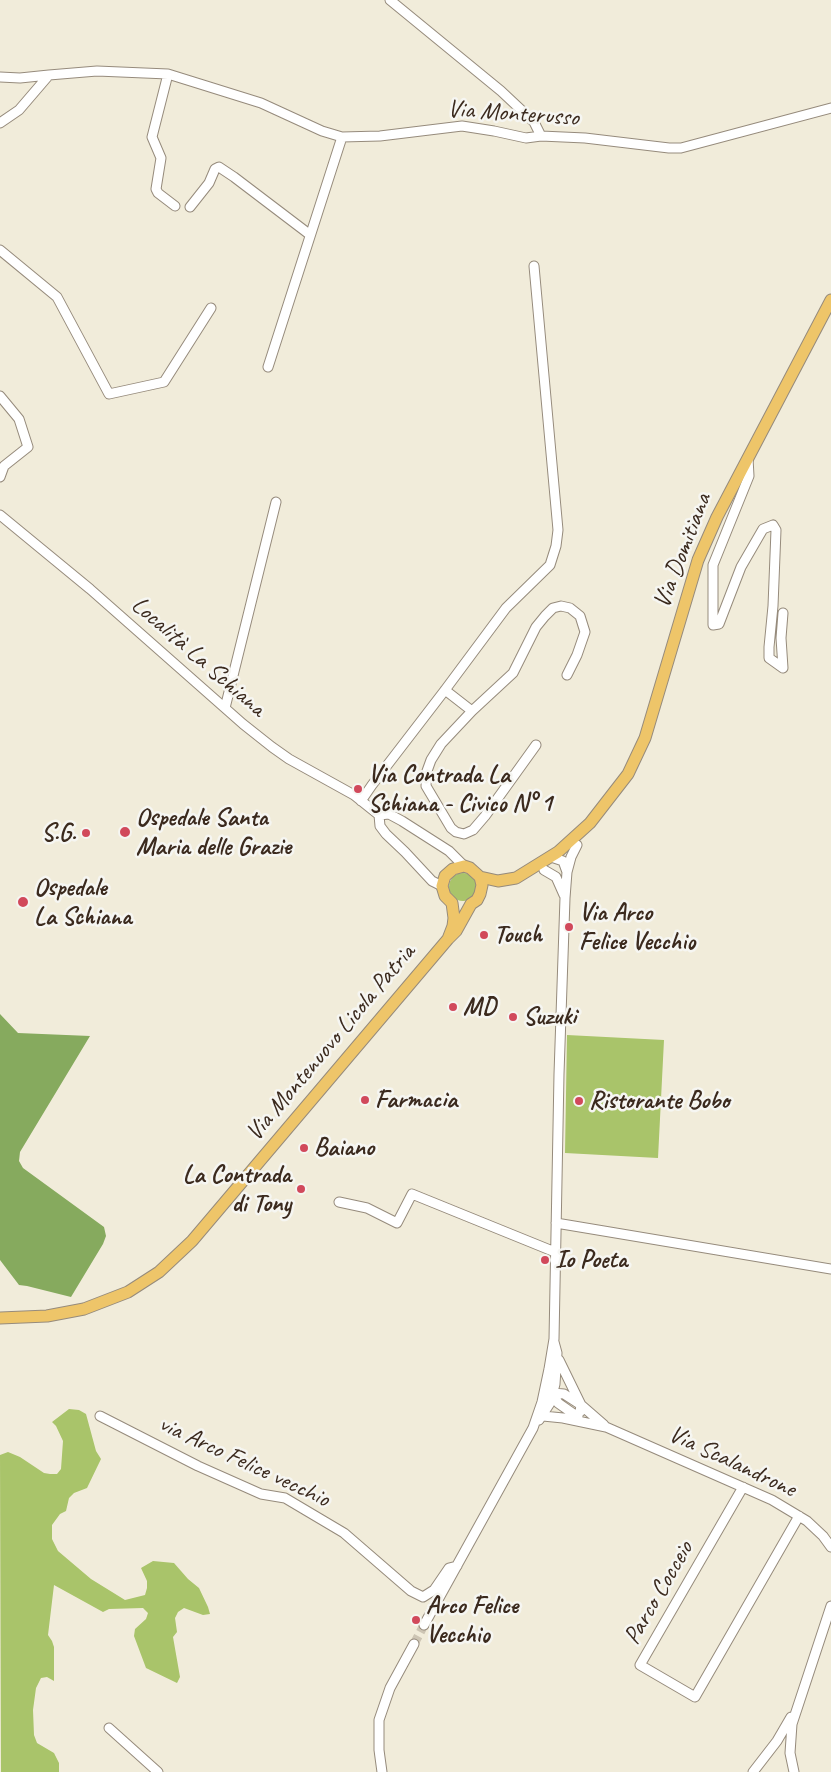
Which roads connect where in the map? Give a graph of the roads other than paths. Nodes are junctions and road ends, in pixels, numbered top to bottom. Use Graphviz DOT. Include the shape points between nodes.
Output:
graph roads {
  1 [pos="390,0"];
  2 [pos="168,74"];
  3 [pos="49,75"];
  4 [pos="0,77"];
  5 [pos="831,108"];
  6 [pos="0,123"];
  7 [pos="541,136"];
  8 [pos="342,137"];
  9 [pos="175,206"];
  10 [pos="190,207"];
  11 [pos="309,234"];
  12 [pos="0,250"];
  13 [pos="534,266"];
  14 [pos="831,300"];
  15 [pos="211,308"];
  16 [pos="268,367"];
  17 [pos="0,396"];
  18 [pos="748,458"];
  19 [pos="0,477"];
  20 [pos="276,502"];
  21 [pos="0,514"];
  22 [pos="783,613"];
  23 [pos="567,675"];
  24 [pos="445,690"];
  25 [pos="225,708"];
  26 [pos="472,710"];
  27 [pos="536,745"];
  28 [pos="361,801"];
  29 [pos="379,815"];
  30 [pos="590,823"];
  31 [pos="577,844"];
  32 [pos="556,857"];
  33 [pos="464,866"];
  34 [pos="544,870"];
  35 [pos="567,872"];
  36 [pos="480,877"];
  37 [pos="442,886"];
  38 [pos="480,894"];
  39 [pos="565,898"];
  40 [pos="452,903"];
  41 [pos="471,904"];
  42 [pos="448,938"];
  43 [pos="339,1202"];
  44 [pos="556,1223"];
  45 [pos="555,1252"];
  46 [pos="831,1269"];
  47 [pos="0,1318"];
  48 [pos="554,1339"];
  49 [pos="557,1353"];
  50 [pos="549,1369"];
  51 [pos="553,1393"];
  52 [pos="542,1402"];
  53 [pos="581,1405"];
  54 [pos="575,1415"];
  55 [pos="100,1416"];
  56 [pos="542,1416"];
  57 [pos="563,1418"];
  58 [pos="590,1423"];
  59 [pos="606,1427"];
  60 [pos="533,1428"];
  61 [pos="743,1487"];
  62 [pos="799,1516"];
  63 [pos="831,1547"];
  64 [pos="457,1566"];
  65 [pos="831,1606"];
  66 [pos="424,1626"];
  67 [pos="828,1626"];
  68 [pos="414,1644"];
  69 [pos="797,1706"];
  70 [pos="109,1728"];
  71 [pos="158,1772"];
  72 [pos="382,1772"];
  73 [pos="753,1772"];
  74 [pos="794,1772"];
  1 -- 7 [label="street" via="501,91 534,122"];
  2 -- 3 [label="street, Via Monterusso" via="97,71"];
  2 -- 8 [label="street, Via Monterusso" via="261,103"];
  2 -- 9 [label="street" via="152,137 161,158 156,189"];
  3 -- 4 [label="street, Via Monterusso"];
  3 -- 6 [label="street" via="19,110"];
  5 -- 7 [label="street, Via Monterusso" via="681,148"];
  7 -- 8 [label="street, Via Monterusso" via="526,138 462,126"];
  8 -- 11 [label="street"];
  10 -- 11 [label="street" via="219,167"];
  11 -- 16 [label="street"];
  12 -- 15 [label="street" via="57,296 110,394 164,382"];
  13 -- 24 [label="street" via="558,530 556,546 550,565 506,608"];
  14 -- 18 [label="main road, Via Domitiana"];
  17 -- 19 [label="street" via="19,420 28,447 4,466"];
  18 -- 22 [label="street" via="749,476 713,565 713,624 720,624 741,567 763,529 773,525 776,541 768,647 769,658 783,668"];
  18 -- 30 [label="main road, Via Domitiana" via="698,560 645,738 628,774"];
  20 -- 25 [label="street"];
  21 -- 25 [label="street, Località La Schiana"];
  23 -- 26 [label="street" via="585,632 580,616 561,606 553,608 536,627 513,673"];
  24 -- 26 [label="street"];
  24 -- 28 [label="street"];
  25 -- 28 [label="street, Località La Schiana" via="278,751"];
  26 -- 27 [label="street" via="441,744 426,771 426,786 450,828 456,832 464,834 473,830"];
  28 -- 29 [label="street, Località La Schiana"];
  29 -- 33 [label="street, Località La Schiana" via="389,814 402,821 449,851"];
  29 -- 37 [label="street, Località La Schiana" via="380,826 386,834 432,881"];
  30 -- 31 [label="main road, Via Domitiana"];
  30 -- 32 [label="main road, Via Domitiana"];
  31 -- 32 [label="main road, Via Domitiana"];
  31 -- 35 [label="street"];
  32 -- 34 [label="main road, Via Domitiana"];
  32 -- 35 [label="street" via="563,861"];
  32 -- 36 [label="main road, Via Domitiana" via="507,880"];
  33 -- 36 [label="main road"];
  33 -- 37 [label="main road" via="453,868 445,876"];
  34 -- 38 [label="main road, Via Domitiana"];
  34 -- 39 [label="street" via="556,878"];
  35 -- 39 [label="street"];
  36 -- 38 [label="main road"];
  37 -- 40 [label="main road"];
  38 -- 41 [label="main road, Via Montenuovo Licola Patria"];
  39 -- 44 [label="street"];
  40 -- 41 [label="main road" via="461,906"];
  40 -- 42 [label="main road, Via Montenuovo Licola Patria" via="454,918"];
  41 -- 42 [label="main road, Via Montenuovo Licola Patria" via="456,932"];
  42 -- 47 [label="main road, Via Montenuovo Licola Patria" via="192,1241 159,1272 128,1292 84,1309 47,1316"];
  43 -- 45 [label="street" via="367,1208 398,1223 412,1194"];
  44 -- 45 [label="street"];
  44 -- 46 [label="street"];
  45 -- 48 [label="street"];
  48 -- 49 [label="street"];
  48 -- 50 [label="street"];
  49 -- 51 [label="street"];
  49 -- 53 [label="street" via="561,1368"];
  50 -- 51 [label="street"];
  50 -- 52 [label="street"];
  51 -- 52 [label="street"];
  51 -- 53 [label="street" via="564,1394"];
  51 -- 54 [label="street" via="558,1402"];
  51 -- 56 [label="street"];
  52 -- 60 [label="street"];
  53 -- 54 [label="street" via="580,1412"];
  53 -- 59 [label="street"];
  54 -- 57 [label="street"];
  54 -- 58 [label="street"];
  55 -- 64 [label="street, via Arco Felice vecchio" via="198,1466 261,1494 284,1498 344,1533 411,1591 423,1597 434,1590 449,1568"];
  56 -- 57 [label="street"];
  56 -- 60 [label="street"];
  57 -- 58 [label="street"];
  58 -- 59 [label="street"];
  59 -- 61 [label="street, Via Scalandrone"];
  60 -- 64 [label="street"];
  61 -- 62 [label="street, Via Scalandrone"];
  61 -- 62 [label="street, Parco Cocceio" via="640,1665 695,1697"];
  62 -- 63 [label="street, Via Scalandrone"];
  64 -- 66 [label="street"];
  65 -- 67 [label="street"];
  67 -- 69 [label="street"];
  68 -- 72 [label="street" via="390,1688 379,1720"];
  69 -- 73 [label="street"];
  69 -- 74 [label="street" via="790,1753"];
  70 -- 71 [label="street"];
}
